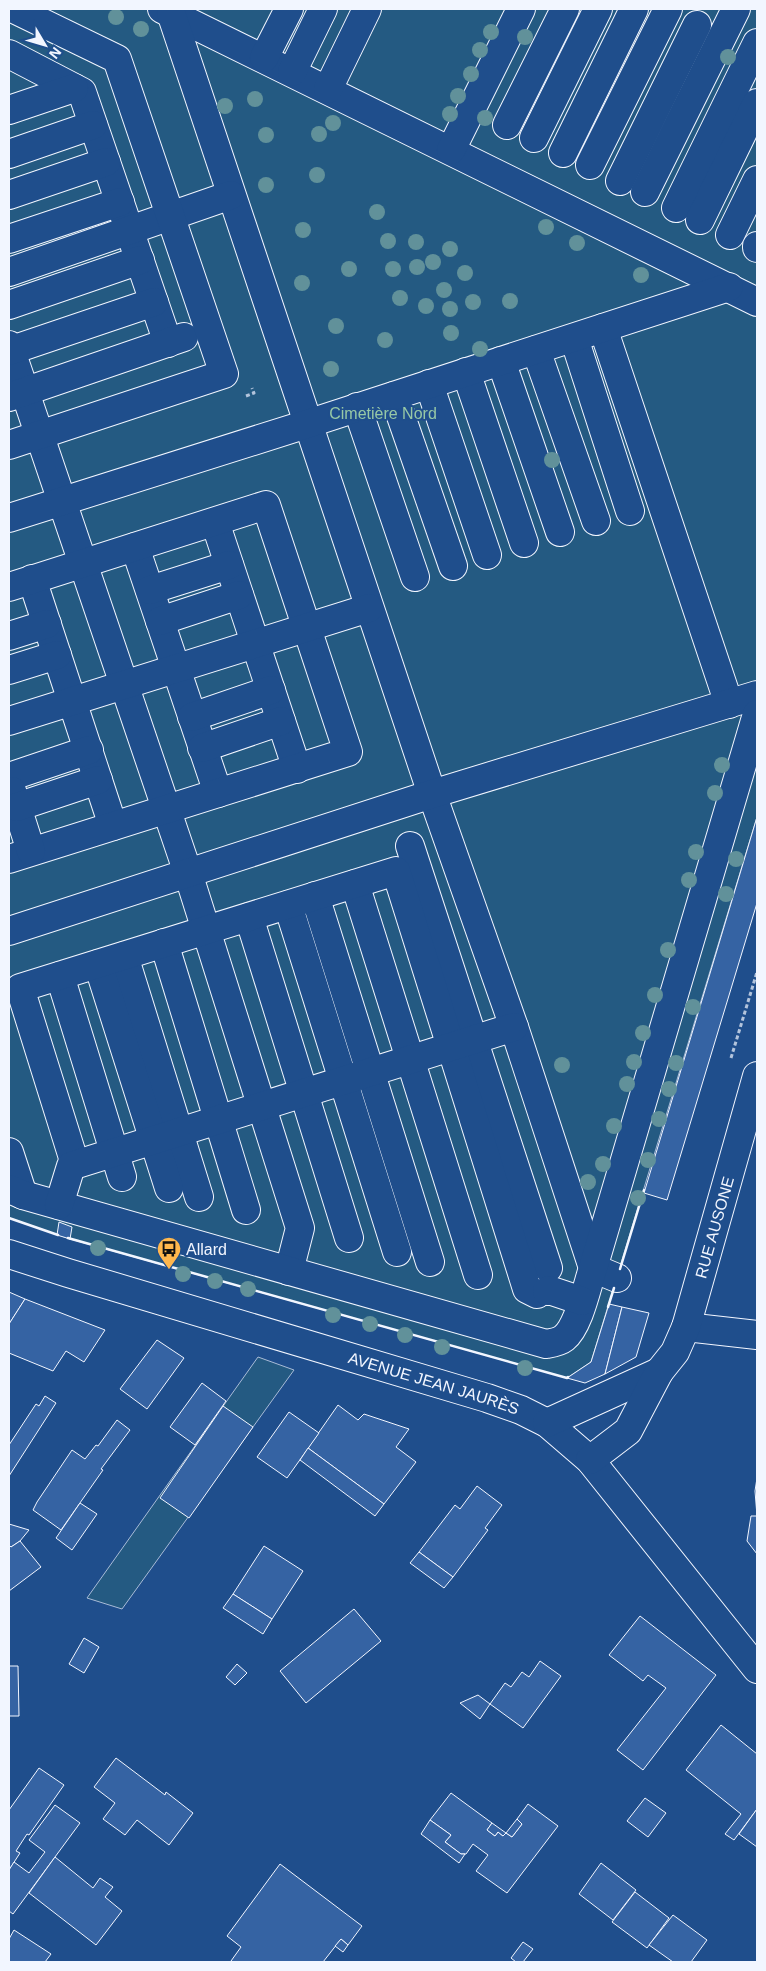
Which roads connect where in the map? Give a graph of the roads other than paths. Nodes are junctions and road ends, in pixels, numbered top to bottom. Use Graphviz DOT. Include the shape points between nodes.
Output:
graph roads {
  1 [pos="14,9"];
  2 [pos="323,9"];
  3 [pos="368,9"];
  4 [pos="521,9"];
  5 [pos="565,9"];
  6 [pos="598,9"];
  7 [pos="634,9"];
  8 [pos="668,9"];
  9 [pos="167,11"];
  10 [pos="279,12"];
  11 [pos="697,15"];
  12 [pos="731,20"];
  13 [pos="757,45"];
  14 [pos="264,58"];
  15 [pos="14,61"];
  16 [pos="292,72"];
  17 [pos="74,88"];
  18 [pos="328,89"];
  19 [pos="757,104"];
  20 [pos="9,110"];
  21 [pos="93,125"];
  22 [pos="507,125"];
  23 [pos="534,138"];
  24 [pos="451,150"];
  25 [pos="563,152"];
  26 [pos="9,154"];
  27 [pos="106,162"];
  28 [pos="590,166"];
  29 [pos="757,180"];
  30 [pos="620,181"];
  31 [pos="644,192"];
  32 [pos="9,195"];
  33 [pos="231,195"];
  34 [pos="120,202"];
  35 [pos="676,208"];
  36 [pos="170,216"];
  37 [pos="700,220"];
  38 [pos="129,230"];
  39 [pos="730,235"];
  40 [pos="9,239"];
  41 [pos="140,260"];
  42 [pos="9,272"];
  43 [pos="728,287"];
  44 [pos="154,302"];
  45 [pos="757,302"];
  46 [pos="9,305"];
  47 [pos="603,328"];
  48 [pos="574,338"];
  49 [pos="9,349"];
  50 [pos="536,350"];
  51 [pos="501,361"];
  52 [pos="466,372"];
  53 [pos="429,384"];
  54 [pos="16,394"];
  55 [pos="394,396"];
  56 [pos="357,407"];
  57 [pos="307,424"];
  58 [pos="38,435"];
  59 [pos="9,445"];
  60 [pos="61,502"];
  61 [pos="630,511"];
  62 [pos="9,518"];
  63 [pos="596,521"];
  64 [pos="215,522"];
  65 [pos="560,532"];
  66 [pos="524,544"];
  67 [pos="135,546"];
  68 [pos="487,555"];
  69 [pos="83,563"];
  70 [pos="229,565"];
  71 [pos="452,566"];
  72 [pos="415,577"];
  73 [pos="20,583"];
  74 [pos="150,590"];
  75 [pos="239,596"];
  76 [pos="369,608"];
  77 [pos="160,621"];
  78 [pos="47,624"];
  79 [pos="306,628"];
  80 [pos="9,636"];
  81 [pos="255,644"];
  82 [pos="57,655"];
  83 [pos="176,668"];
  84 [pos="9,670"];
  85 [pos="124,684"];
  86 [pos="271,690"];
  87 [pos="757,695"];
  88 [pos="72,701"];
  89 [pos="729,704"];
  90 [pos="757,714"];
  91 [pos="192,717"];
  92 [pos="9,720"];
  93 [pos="281,720"];
  94 [pos="202,748"];
  95 [pos="88,750"];
  96 [pos="297,769"];
  97 [pos="9,778"];
  98 [pos="98,780"];
  99 [pos="9,781"];
  100 [pos="218,793"];
  101 [pos="432,794"];
  102 [pos="17,807"];
  103 [pos="167,810"];
  104 [pos="113,826"];
  105 [pos="410,846"];
  106 [pos="20,855"];
  107 [pos="188,873"];
  108 [pos="355,884"];
  109 [pos="315,896"];
  110 [pos="288,905"];
  111 [pos="249,917"];
  112 [pos="206,930"];
  113 [pos="9,931"];
  114 [pos="164,943"];
  115 [pos="124,956"];
  116 [pos="98,964"];
  117 [pos="60,976"];
  118 [pos="514,1027"];
  119 [pos="462,1044"];
  120 [pos="410,1060"];
  121 [pos="371,1072"];
  122 [pos="757,1076"];
  123 [pos="343,1081"];
  124 [pos="304,1093"];
  125 [pos="262,1106"];
  126 [pos="219,1120"];
  127 [pos="179,1132"];
  128 [pos="153,1140"];
  129 [pos="9,1152"];
  130 [pos="75,1164"];
  131 [pos="119,1165"];
  132 [pos="169,1188"];
  133 [pos="16,1192"];
  134 [pos="199,1197"];
  135 [pos="59,1205"];
  136 [pos="246,1210"];
  137 [pos="349,1238"];
  138 [pos="397,1252"];
  139 [pos="9,1254"];
  140 [pos="430,1262"];
  141 [pos="289,1271"];
  142 [pos="605,1273"];
  143 [pos="478,1276"];
  144 [pos="582,1300"];
  145 [pos="686,1326"];
  146 [pos="757,1335"];
  147 [pos="660,1372"];
  148 [pos="547,1423"];
  149 [pos="590,1460"];
  150 [pos="757,1670"];
  1 -- 36 [label="street" via="117,58"];
  2 -- 16 [label="street"];
  3 -- 18 [label="street"];
  4 -- 24 [label="street"];
  5 -- 22 [label="street"];
  6 -- 23 [label="street"];
  7 -- 25 [label="street"];
  8 -- 28 [label="street"];
  9 -- 14 [label="street"];
  9 -- 33 [label="street"];
  10 -- 14 [label="street"];
  11 -- 12 [label="street" via="711,10 720,13 726,21"];
  11 -- 30 [label="street"];
  12 -- 13 [label="street"];
  12 -- 31 [label="street"];
  13 -- 35 [label="street"];
  14 -- 16 [label="street"];
  15 -- 17 [label="street"];
  16 -- 18 [label="street"];
  17 -- 20 [label="street"];
  17 -- 21 [label="street" via="82,92"];
  18 -- 24 [label="street"];
  19 -- 37 [label="street"];
  21 -- 26 [label="street"];
  21 -- 27 [label="street"];
  24 -- 43 [label="street"];
  27 -- 32 [label="street"];
  27 -- 34 [label="street"];
  29 -- 39 [label="street"];
  33 -- 36 [label="street"];
  33 -- 57 [label="street"];
  34 -- 38 [label="street"];
  34 -- 40 [label="street"];
  36 -- 38 [label="street"];
  36 -- 58 [label="street" via="224,374"];
  38 -- 41 [label="street"];
  38 -- 42 [label="street"];
  41 -- 44 [label="street"];
  41 -- 46 [label="street"];
  43 -- 45 [label="street"];
  43 -- 47 [label="street"];
  44 -- 49 [label="street"];
  44 -- 54 [label="street" via="177,340"];
  47 -- 48 [label="street"];
  47 -- 89 [label="street"];
  48 -- 50 [label="street"];
  48 -- 61 [label="street"];
  49 -- 54 [label="street"];
  50 -- 51 [label="street"];
  50 -- 63 [label="street"];
  51 -- 52 [label="street"];
  51 -- 65 [label="street"];
  52 -- 53 [label="street"];
  52 -- 66 [label="street"];
  53 -- 55 [label="street"];
  53 -- 68 [label="street"];
  54 -- 58 [label="street"];
  55 -- 56 [label="street"];
  55 -- 71 [label="street"];
  56 -- 57 [label="street"];
  56 -- 72 [label="street"];
  57 -- 60 [label="street"];
  57 -- 76 [label="street"];
  58 -- 59 [label="street"];
  58 -- 60 [label="street"];
  60 -- 62 [label="street"];
  60 -- 69 [label="street"];
  64 -- 67 [label="street"];
  64 -- 70 [label="street"];
  64 -- 79 [label="street" via="266,505"];
  67 -- 69 [label="street"];
  67 -- 74 [label="street"];
  69 -- 73 [label="street"];
  69 -- 85 [label="street"];
  70 -- 74 [label="street"];
  70 -- 75 [label="street"];
  73 -- 78 [label="street"];
  74 -- 77 [label="street"];
  75 -- 77 [label="street"];
  75 -- 81 [label="street"];
  76 -- 79 [label="street"];
  76 -- 101 [label="street"];
  77 -- 83 [label="street"];
  78 -- 80 [label="street"];
  78 -- 82 [label="street"];
  79 -- 81 [label="street"];
  79 -- 96 [label="street" via="348,752"];
  81 -- 83 [label="street"];
  81 -- 86 [label="street"];
  82 -- 84 [label="street"];
  82 -- 88 [label="street"];
  83 -- 85 [label="street"];
  83 -- 91 [label="street"];
  85 -- 88 [label="street"];
  85 -- 103 [label="street"];
  86 -- 91 [label="street"];
  86 -- 93 [label="street"];
  87 -- 89 [label="street"];
  88 -- 92 [label="street"];
  88 -- 95 [label="street"];
  89 -- 101 [label="street"];
  90 -- 142 [label="street"];
  91 -- 94 [label="street"];
  93 -- 94 [label="street"];
  93 -- 96 [label="street"];
  94 -- 100 [label="street"];
  95 -- 97 [label="street"];
  95 -- 98 [label="street"];
  96 -- 100 [label="street"];
  98 -- 102 [label="street"];
  98 -- 104 [label="street"];
  99 -- 102 [label="street"];
  100 -- 103 [label="street"];
  101 -- 107 [label="street"];
  101 -- 118 [label="street"];
  102 -- 106 [label="street"];
  103 -- 104 [label="street"];
  103 -- 107 [label="street"];
  104 -- 106 [label="street"];
  105 -- 119 [label="street"];
  107 -- 112 [label="street"];
  107 -- 113 [label="street"];
  108 -- 109 [label="street"];
  108 -- 119 [label="street" via="396,871"];
  108 -- 120 [label="street"];
  109 -- 110 [label="street"];
  109 -- 121 [label="street"];
  110 -- 111 [label="street"];
  110 -- 123 [label="street"];
  111 -- 112 [label="street"];
  111 -- 124 [label="street"];
  112 -- 114 [label="street"];
  112 -- 125 [label="street"];
  114 -- 115 [label="street"];
  114 -- 126 [label="street"];
  115 -- 116 [label="street"];
  115 -- 127 [label="street"];
  116 -- 117 [label="street"];
  116 -- 128 [label="street"];
  117 -- 130 [label="street" via="20,988"];
  117 -- 131 [label="street"];
  118 -- 119 [label="street"];
  118 -- 142 [label="street"];
  119 -- 120 [label="street"];
  119 -- 144 [label="street" via="544,1284 549,1290"];
  120 -- 121 [label="street"];
  120 -- 143 [label="street"];
  121 -- 123 [label="street"];
  121 -- 140 [label="street"];
  122 -- 145 [label="street, RUE AUSONE"];
  123 -- 124 [label="street"];
  123 -- 138 [label="street"];
  124 -- 125 [label="street"];
  124 -- 137 [label="street"];
  125 -- 126 [label="street"];
  125 -- 141 [label="street" via="300,1228"];
  126 -- 127 [label="street"];
  126 -- 136 [label="street"];
  127 -- 128 [label="street"];
  127 -- 134 [label="street"];
  128 -- 131 [label="street"];
  128 -- 132 [label="street"];
  129 -- 133 [label="street"];
  130 -- 131 [label="street"];
  130 -- 135 [label="street" via="71,1166"];
  133 -- 135 [label="street"];
  135 -- 141 [label="street"];
  139 -- 148 [label="street, AVENUE JEAN JAURÈS" via="486,1398"];
  141 -- 144 [label="street" via="546,1344 564,1338 571,1331"];
  142 -- 144 [label="street"];
  145 -- 146 [label="street"];
  145 -- 147 [label="street, RUE AUSONE" via="675,1352"];
  147 -- 148 [label="street, RUE AUSONE"];
  147 -- 149 [label="street, RUE AUSONE" via="628,1431"];
  148 -- 149 [label="street, AVENUE JEAN JAURÈS"];
  149 -- 150 [label="street, AVENUE JEAN JAURÈS"];
}
